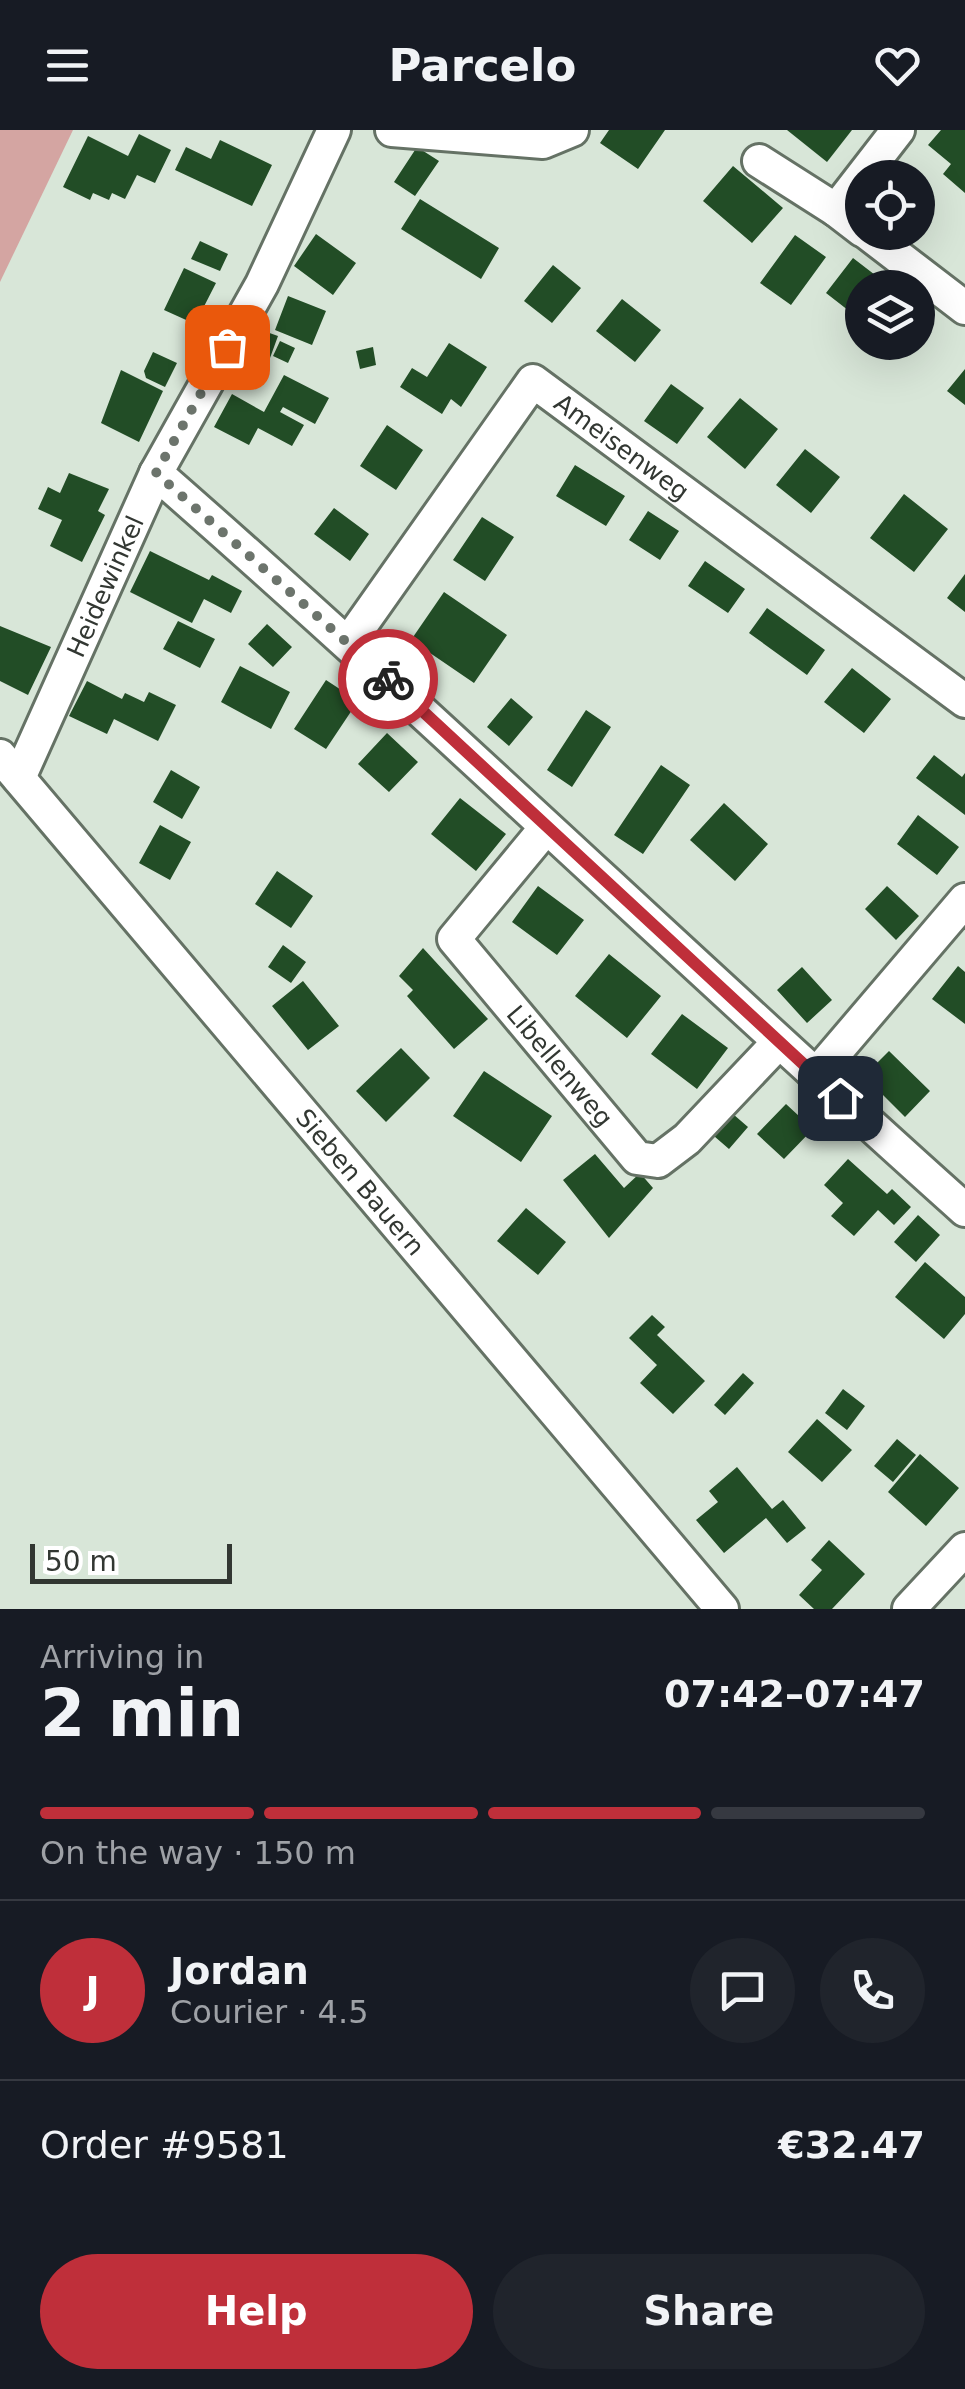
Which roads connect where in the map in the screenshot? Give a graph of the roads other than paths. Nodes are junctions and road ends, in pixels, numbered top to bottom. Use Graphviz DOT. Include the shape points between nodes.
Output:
graph roads {
  1 [pos="334,130"];
  2 [pos="392,130"];
  3 [pos="572,130"];
  4 [pos="891,132"];
  5 [pos="759,160"];
  6 [pos="836,210"];
  7 [pos="845,217"];
  8 [pos="889,250"];
  9 [pos="965,308"];
  10 [pos="156,473"];
  11 [pos="349,642"];
  12 [pos="965,701"];
  13 [pos="9,767"];
  14 [pos="544,829"];
  15 [pos="965,900"];
  16 [pos="778,1044"];
  17 [pos="815,1076"];
  18 [pos="965,1210"];
  19 [pos="965,1549"];
  20 [pos="722,1609"];
  21 [pos="909,1609"];
  1 -- 10 [label="street, Heidewinkel" via="262,284"];
  2 -- 3 [label="street" via="543,142"];
  4 -- 6 [label="street"];
  5 -- 6 [label="street"];
  6 -- 7 [label="street"];
  8 -- 9 [label="street"];
  10 -- 11 [label="street"];
  10 -- 13 [label="street, Heidewinkel"];
  11 -- 12 [label="street, Ameisenweg" via="533,382"];
  11 -- 14 [label="street"];
  13 -- 20 [label="street, Sieben Bauern"];
  14 -- 16 [label="street"];
  14 -- 16 [label="street, Libellenweg" via="454,939 638,1158 658,1161 687,1139"];
  15 -- 17 [label="street"];
  16 -- 17 [label="street"];
  17 -- 18 [label="street"];
  19 -- 21 [label="street"];
}
